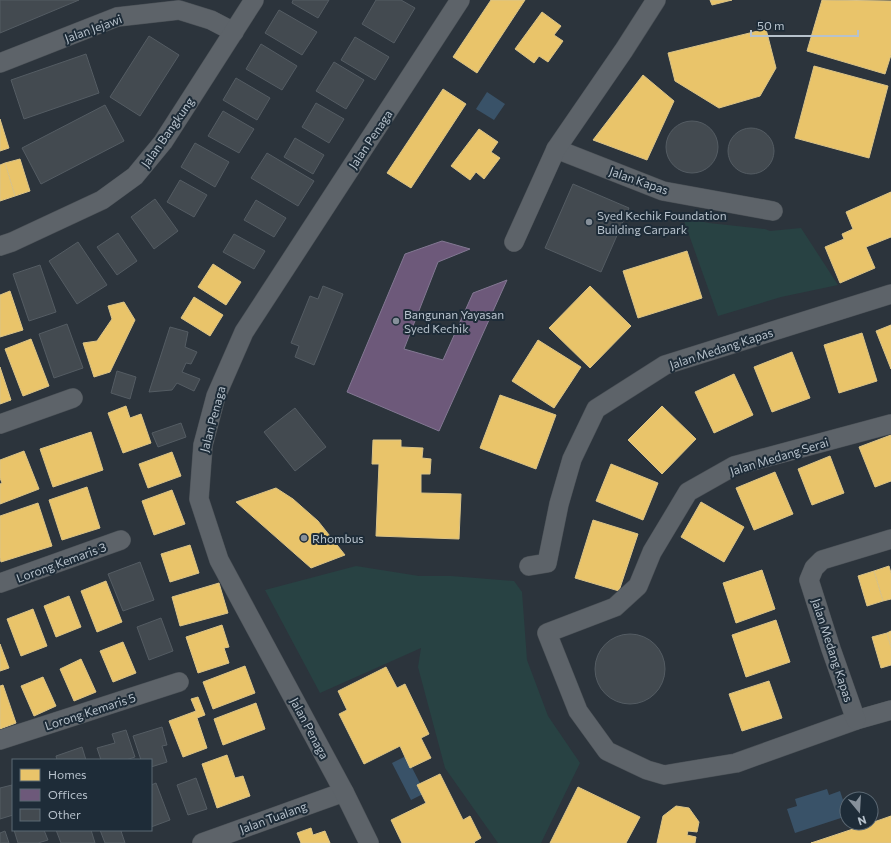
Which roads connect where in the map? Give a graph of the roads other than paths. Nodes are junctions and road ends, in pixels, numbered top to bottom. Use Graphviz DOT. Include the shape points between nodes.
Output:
graph roads {
  1 [pos="254,0"];
  2 [pos="460,0"];
  3 [pos="656,0"];
  4 [pos="234,32"];
  5 [pos="0,64"];
  6 [pos="556,149"];
  7 [pos="773,211"];
  8 [pos="514,242"];
  9 [pos="0,246"];
  10 [pos="891,294"];
  11 [pos="73,398"];
  12 [pos="0,424"];
  13 [pos="891,424"];
  14 [pos="891,539"];
  15 [pos="121,540"];
  16 [pos="529,566"];
  17 [pos="0,583"];
  18 [pos="179,682"];
  19 [pos="891,710"];
  20 [pos="856,720"];
  21 [pos="0,740"];
  22 [pos="344,792"];
  23 [pos="202,843"];
  24 [pos="369,843"];
  1 -- 4 [label="street, Jalan Bangkung"];
  2 -- 22 [label="street, Jalan Penaga" via="244,332 216,396 204,445 199,499 219,560"];
  3 -- 6 [label="street"];
  4 -- 5 [label="street, Jalan Jejawi" via="210,20 179,10 117,17"];
  4 -- 9 [label="street, Jalan Bangkung" via="163,142 135,176 102,200"];
  6 -- 7 [label="street, Jalan Kapas" via="663,191"];
  6 -- 8 [label="street"];
  10 -- 16 [label="street, Jalan Medang Kapas" via="665,365 596,409 572,459 559,504 547,563"];
  11 -- 12 [label="street"];
  13 -- 20 [label="street, Jalan Medang Serai" via="734,466 688,492 652,552 638,586 614,607 547,633 578,711 607,751 647,770 664,774 736,763"];
  14 -- 20 [label="street, Jalan Medang Kapas" via="822,560 814,568 810,580"];
  15 -- 17 [label="street, Lorong Kemaris 3"];
  18 -- 21 [label="street, Lorong Kemaris 5"];
  19 -- 20 [label="street, Jalan Medang Serai"];
  22 -- 23 [label="street, Jalan Tualang"];
  22 -- 24 [label="street, Jalan Penaga"];
}
